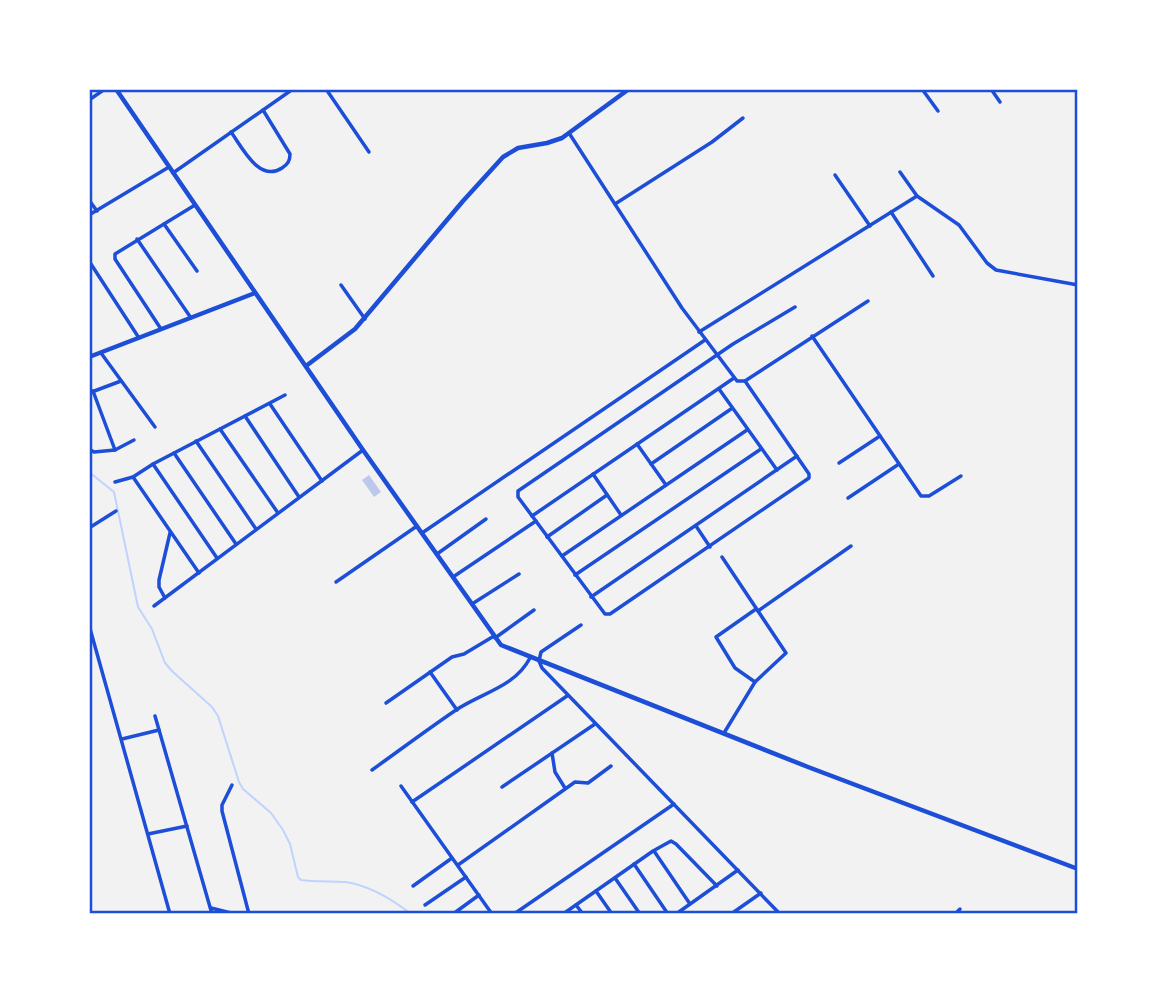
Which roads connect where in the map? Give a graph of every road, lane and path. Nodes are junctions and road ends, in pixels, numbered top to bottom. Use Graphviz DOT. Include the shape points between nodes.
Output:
graph roads {
  1 [pos="105,89"];
  2 [pos="116,89"];
  3 [pos="293,89"];
  4 [pos="326,89"];
  5 [pos="629,89"];
  6 [pos="922,89"];
  7 [pos="991,89"];
  8 [pos="89,100"];
  9 [pos="1000,102"];
  10 [pos="262,110"];
  11 [pos="938,111"];
  12 [pos="743,118"];
  13 [pos="231,132"];
  14 [pos="569,133"];
  15 [pos="369,152"];
  16 [pos="169,167"];
  17 [pos="900,172"];
  18 [pos="173,173"];
  19 [pos="835,175"];
  20 [pos="917,196"];
  21 [pos="89,200"];
  22 [pos="615,204"];
  23 [pos="195,205"];
  24 [pos="97,211"];
  25 [pos="891,212"];
  26 [pos="89,215"];
  27 [pos="163,224"];
  28 [pos="870,226"];
  29 [pos="137,239"];
  30 [pos="89,261"];
  31 [pos="197,271"];
  32 [pos="933,276"];
  33 [pos="341,285"];
  34 [pos="1078,285"];
  35 [pos="256,293"];
  36 [pos="868,301"];
  37 [pos="795,307"];
  38 [pos="191,318"];
  39 [pos="365,319"];
  40 [pos="161,329"];
  41 [pos="699,332"];
  42 [pos="812,336"];
  43 [pos="139,338"];
  44 [pos="705,340"];
  45 [pos="101,353"];
  46 [pos="717,355"];
  47 [pos="89,357"];
  48 [pos="306,366"];
  49 [pos="734,378"];
  50 [pos="121,381"];
  51 [pos="745,381"];
  52 [pos="718,389"];
  53 [pos="91,392"];
  54 [pos="285,395"];
  55 [pos="269,403"];
  56 [pos="732,409"];
  57 [pos="245,416"];
  58 [pos="155,427"];
  59 [pos="220,429"];
  60 [pos="747,430"];
  61 [pos="880,436"];
  62 [pos="135,440"];
  63 [pos="196,442"];
  64 [pos="637,444"];
  65 [pos="89,449"];
  66 [pos="761,449"];
  67 [pos="115,450"];
  68 [pos="363,450"];
  69 [pos="174,453"];
  70 [pos="797,456"];
  71 [pos="839,463"];
  72 [pos="153,464"];
  73 [pos="651,464"];
  74 [pos="899,464"];
  75 [pos="777,470"];
  76 [pos="593,474"];
  77 [pos="961,476"];
  78 [pos="133,477"];
  79 [pos="322,481"];
  80 [pos="116,482"];
  81 [pos="666,485"];
  82 [pos="607,495"];
  83 [pos="299,497"];
  84 [pos="848,498"];
  85 [pos="116,511"];
  86 [pos="278,513"];
  87 [pos="621,515"];
  88 [pos="532,516"];
  89 [pos="486,519"];
  90 [pos="536,521"];
  91 [pos="417,526"];
  92 [pos="695,526"];
  93 [pos="89,528"];
  94 [pos="256,529"];
  95 [pos="170,532"];
  96 [pos="422,533"];
  97 [pos="547,537"];
  98 [pos="236,544"];
  99 [pos="851,546"];
  100 [pos="710,547"];
  101 [pos="437,554"];
  102 [pos="562,556"];
  103 [pos="722,557"];
  104 [pos="217,558"];
  105 [pos="199,573"];
  106 [pos="519,574"];
  107 [pos="575,575"];
  108 [pos="453,576"];
  109 [pos="336,582"];
  110 [pos="591,597"];
  111 [pos="165,598"];
  112 [pos="472,604"];
  113 [pos="154,606"];
  114 [pos="534,610"];
  115 [pos="757,610"];
  116 [pos="89,625"];
  117 [pos="581,625"];
  118 [pos="495,637"];
  119 [pos="530,658"];
  120 [pos="539,661"];
  121 [pos="430,672"];
  122 [pos="755,682"];
  123 [pos="567,696"];
  124 [pos="386,703"];
  125 [pos="457,709"];
  126 [pos="155,716"];
  127 [pos="595,724"];
  128 [pos="159,730"];
  129 [pos="724,733"];
  130 [pos="122,739"];
  131 [pos="552,753"];
  132 [pos="611,766"];
  133 [pos="372,770"];
  134 [pos="232,785"];
  135 [pos="401,786"];
  136 [pos="502,787"];
  137 [pos="565,788"];
  138 [pos="412,802"];
  139 [pos="674,804"];
  140 [pos="187,826"];
  141 [pos="148,834"];
  142 [pos="653,851"];
  143 [pos="452,858"];
  144 [pos="634,864"];
  145 [pos="458,865"];
  146 [pos="1078,869"];
  147 [pos="738,870"];
  148 [pos="466,877"];
  149 [pos="615,878"];
  150 [pos="413,886"];
  151 [pos="717,886"];
  152 [pos="596,891"];
  153 [pos="761,893"];
  154 [pos="479,895"];
  155 [pos="690,904"];
  156 [pos="425,905"];
  157 [pos="576,905"];
  158 [pos="211,908"];
  159 [pos="960,909"];
  160 [pos="170,914"];
  161 [pos="212,914"];
  162 [pos="235,914"];
  163 [pos="249,914"];
  164 [pos="453,914"];
  165 [pos="492,914"];
  166 [pos="514,914"];
  167 [pos="563,914"];
  168 [pos="583,914"];
  169 [pos="612,914"];
  170 [pos="640,914"];
  171 [pos="668,914"];
  172 [pos="676,914"];
  173 [pos="731,914"];
  174 [pos="780,914"];
  175 [pos="955,914"];
  1 -- 8 [label="street"];
  2 -- 16 [label="main road"];
  3 -- 10 [label="street"];
  4 -- 15 [label="street"];
  5 -- 14 [label="main road"];
  6 -- 11 [label="street"];
  7 -- 9 [label="street"];
  10 -- 13 [label="street"];
  10 -- 13 [label="street" via="290,154 284,166 271,172 260,168"];
  12 -- 22 [label="street"];
  13 -- 18 [label="street"];
  14 -- 22 [label="street"];
  14 -- 39 [label="main road" via="503,157"];
  16 -- 18 [label="main road"];
  16 -- 24 [label="street"];
  17 -- 20 [label="street"];
  18 -- 23 [label="main road"];
  19 -- 28 [label="street"];
  20 -- 25 [label="street"];
  20 -- 34 [label="street" via="959,225 996,270"];
  21 -- 24 [label="street"];
  22 -- 41 [label="street"];
  23 -- 27 [label="street"];
  23 -- 35 [label="main road"];
  24 -- 26 [label="street"];
  25 -- 28 [label="street"];
  25 -- 32 [label="street"];
  27 -- 29 [label="street"];
  27 -- 31 [label="street"];
  28 -- 41 [label="street"];
  29 -- 38 [label="street"];
  29 -- 40 [label="street" via="114,256"];
  30 -- 43 [label="street"];
  33 -- 39 [label="street"];
  35 -- 38 [label="main road"];
  35 -- 48 [label="main road"];
  36 -- 42 [label="street"];
  37 -- 46 [label="street"];
  38 -- 40 [label="main road"];
  39 -- 48 [label="main road"];
  40 -- 43 [label="main road"];
  41 -- 44 [label="street"];
  42 -- 51 [label="street"];
  42 -- 61 [label="street"];
  43 -- 45 [label="main road"];
  44 -- 46 [label="street"];
  44 -- 96 [label="street"];
  45 -- 47 [label="main road"];
  45 -- 50 [label="street"];
  46 -- 49 [label="street"];
  46 -- 88 [label="street" via="519,490 518,497"];
  48 -- 68 [label="main road"];
  49 -- 51 [label="street" via="739,383"];
  49 -- 52 [label="street"];
  50 -- 53 [label="street"];
  50 -- 58 [label="street"];
  51 -- 70 [label="street"];
  52 -- 56 [label="street"];
  52 -- 64 [label="street"];
  53 -- 67 [label="street"];
  54 -- 55 [label="street"];
  55 -- 57 [label="street"];
  55 -- 79 [label="street"];
  56 -- 60 [label="street"];
  56 -- 73 [label="street"];
  57 -- 59 [label="street"];
  57 -- 83 [label="street"];
  59 -- 63 [label="street"];
  59 -- 86 [label="street"];
  60 -- 66 [label="street"];
  60 -- 81 [label="street"];
  61 -- 71 [label="street"];
  61 -- 74 [label="street"];
  62 -- 67 [label="street"];
  63 -- 69 [label="street"];
  63 -- 94 [label="street"];
  64 -- 73 [label="street"];
  64 -- 76 [label="street"];
  65 -- 67 [label="street"];
  66 -- 75 [label="street"];
  66 -- 107 [label="street"];
  68 -- 79 [label="street"];
  68 -- 91 [label="main road"];
  69 -- 72 [label="street"];
  69 -- 98 [label="street"];
  70 -- 75 [label="street"];
  70 -- 100 [label="street" via="809,478"];
  72 -- 78 [label="street"];
  72 -- 104 [label="street"];
  73 -- 81 [label="street"];
  74 -- 77 [label="street" via="923,497"];
  74 -- 84 [label="street"];
  75 -- 92 [label="street"];
  76 -- 82 [label="street"];
  76 -- 88 [label="street"];
  78 -- 80 [label="street"];
  78 -- 95 [label="street"];
  79 -- 83 [label="street"];
  81 -- 87 [label="street"];
  82 -- 87 [label="street"];
  82 -- 97 [label="street"];
  83 -- 86 [label="street"];
  85 -- 93 [label="street"];
  86 -- 94 [label="street"];
  87 -- 102 [label="street"];
  88 -- 90 [label="street"];
  89 -- 101 [label="street"];
  90 -- 97 [label="street"];
  90 -- 108 [label="street"];
  91 -- 96 [label="main road"];
  91 -- 109 [label="street"];
  92 -- 100 [label="street"];
  92 -- 110 [label="street"];
  94 -- 98 [label="street"];
  95 -- 105 [label="street"];
  95 -- 111 [label="street" via="159,580"];
  96 -- 101 [label="main road"];
  97 -- 102 [label="street"];
  98 -- 104 [label="street"];
  99 -- 115 [label="street"];
  100 -- 110 [label="street" via="608,615"];
  101 -- 108 [label="main road"];
  102 -- 107 [label="street"];
  103 -- 115 [label="street"];
  104 -- 105 [label="street"];
  105 -- 111 [label="street"];
  106 -- 112 [label="street"];
  107 -- 110 [label="street"];
  108 -- 112 [label="main road"];
  111 -- 113 [label="street"];
  112 -- 118 [label="main road"];
  114 -- 118 [label="street"];
  115 -- 122 [label="street" via="786,653"];
  115 -- 122 [label="street" via="716,637 736,668"];
  116 -- 130 [label="street"];
  117 -- 120 [label="street" via="543,650"];
  118 -- 119 [label="main road" via="505,648"];
  118 -- 121 [label="street"];
  119 -- 120 [label="main road"];
  119 -- 125 [label="street" via="507,683"];
  120 -- 123 [label="street"];
  120 -- 129 [label="main road"];
  121 -- 124 [label="street"];
  121 -- 125 [label="street"];
  122 -- 129 [label="street"];
  123 -- 127 [label="street"];
  123 -- 138 [label="street"];
  125 -- 133 [label="street"];
  126 -- 128 [label="street"];
  127 -- 131 [label="street"];
  127 -- 139 [label="street"];
  128 -- 130 [label="street"];
  128 -- 140 [label="street"];
  129 -- 146 [label="main road"];
  130 -- 141 [label="street"];
  131 -- 136 [label="street"];
  131 -- 137 [label="street" via="555,772"];
  132 -- 137 [label="street" via="588,783 575,782"];
  134 -- 163 [label="street" via="222,811"];
  135 -- 138 [label="street"];
  137 -- 145 [label="street"];
  138 -- 143 [label="street"];
  139 -- 147 [label="street"];
  139 -- 166 [label="street"];
  140 -- 141 [label="street"];
  140 -- 158 [label="street"];
  141 -- 160 [label="street"];
  142 -- 144 [label="street"];
  142 -- 151 [label="street" via="673,842"];
  142 -- 155 [label="street"];
  143 -- 145 [label="street"];
  143 -- 150 [label="street"];
  144 -- 149 [label="street"];
  144 -- 171 [label="street"];
  145 -- 148 [label="street"];
  147 -- 151 [label="street"];
  147 -- 153 [label="street"];
  148 -- 154 [label="street"];
  148 -- 156 [label="street"];
  149 -- 152 [label="street"];
  149 -- 170 [label="street"];
  151 -- 155 [label="street"];
  152 -- 157 [label="street"];
  152 -- 169 [label="street"];
  153 -- 173 [label="street"];
  153 -- 174 [label="street"];
  154 -- 164 [label="street"];
  154 -- 165 [label="street"];
  155 -- 172 [label="street"];
  157 -- 167 [label="street"];
  157 -- 168 [label="street"];
  158 -- 161 [label="street"];
  158 -- 162 [label="street"];
  159 -- 175 [label="street"];
}
